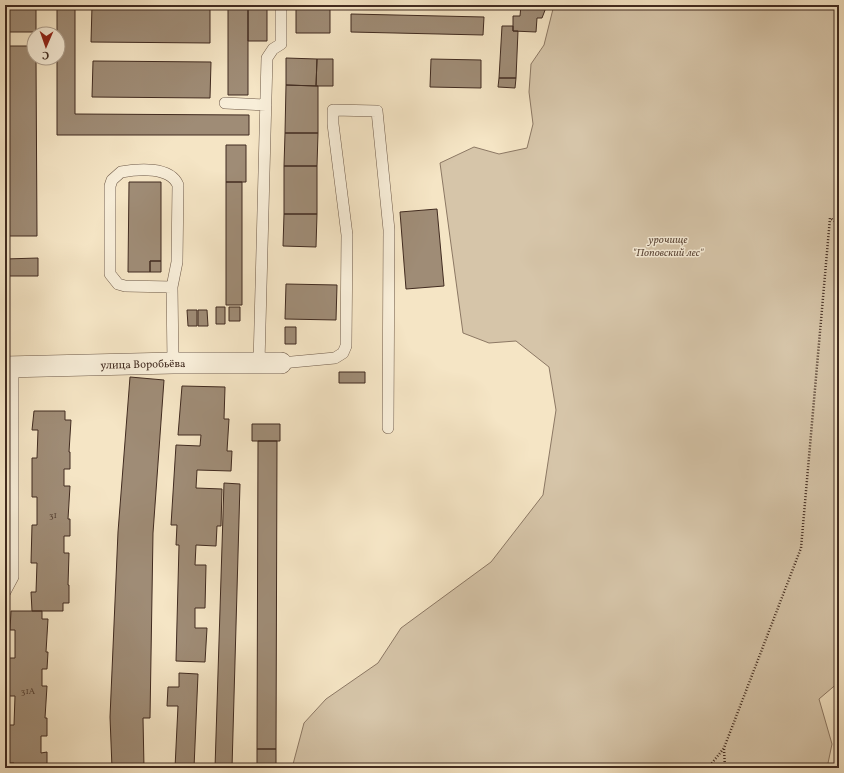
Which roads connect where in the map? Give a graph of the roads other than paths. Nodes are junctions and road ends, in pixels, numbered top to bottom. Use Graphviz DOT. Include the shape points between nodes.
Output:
graph roads {
  1 [pos="281,5"];
  2 [pos="225,103"];
  3 [pos="266,105"];
  4 [pos="172,287"];
  5 [pos="173,363"];
  6 [pos="259,363"];
  7 [pos="281,363"];
  8 [pos="9,367"];
  9 [pos="388,428"];
  10 [pos="9,477"];
  11 [pos="5,592"];
  1 -- 3 [label="lane" via="281,44 273,49 267,58"];
  2 -- 3 [label="lane"];
  3 -- 6 [label="lane"];
  4 -- 4 [label="lane" via="178,262 178,185 175,178 160,171 121,172 112,180 110,186 110,274 118,284 125,286"];
  4 -- 5 [label="lane"];
  5 -- 6 [label="street, улица Воробьёва"];
  5 -- 8 [label="street, улица Воробьёва"];
  6 -- 7 [label="street, улица Воробьёва"];
  7 -- 9 [label="lane" via="335,358 343,353 346,346 348,235 333,110 377,111 390,230"];
  8 -- 10 [label="lane"];
  10 -- 11 [label="lane" via="13,577"];
}
